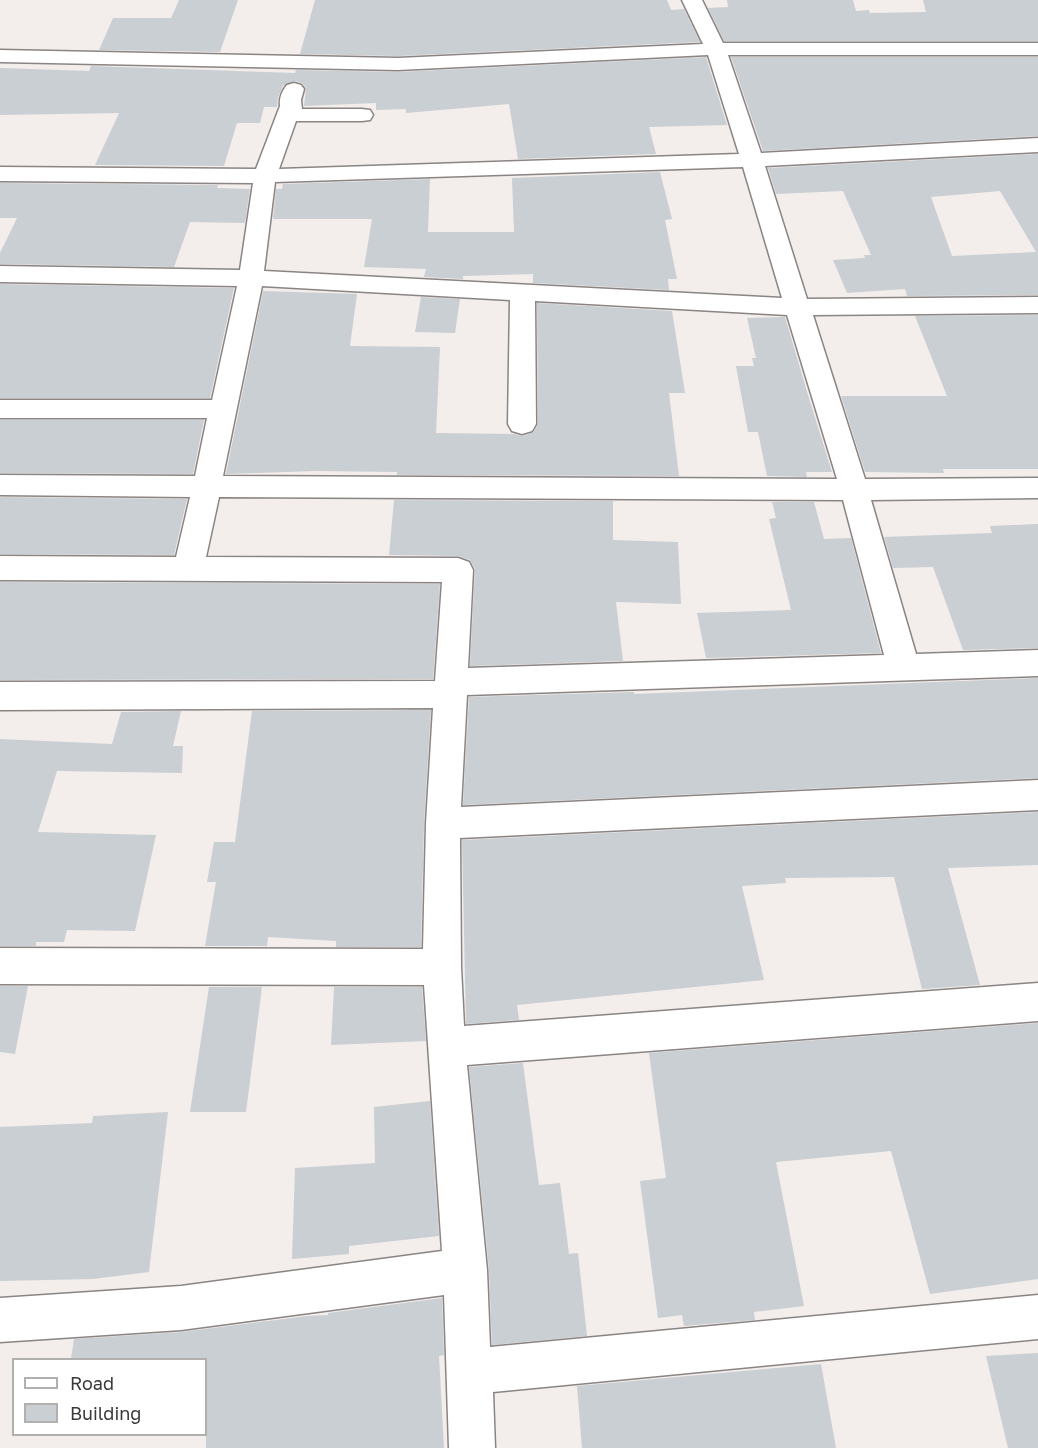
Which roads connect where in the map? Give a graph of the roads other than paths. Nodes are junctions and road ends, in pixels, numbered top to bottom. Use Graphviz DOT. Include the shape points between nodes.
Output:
graph roads {
  1 [pos="692,0"];
  2 [pos="716,49"];
  3 [pos="1038,49"];
  4 [pos="0,56"];
  5 [pos="302,62"];
  6 [pos="290,107"];
  7 [pos="362,116"];
  8 [pos="1038,145"];
  9 [pos="752,160"];
  10 [pos="0,174"];
  11 [pos="265,176"];
  12 [pos="0,274"];
  13 [pos="251,278"];
  14 [pos="523,291"];
  15 [pos="1038,305"];
  16 [pos="798,307"];
  17 [pos="0,409"];
  18 [pos="221,409"];
  19 [pos="522,424"];
  20 [pos="0,485"];
  21 [pos="205,486"];
  22 [pos="1038,488"];
  23 [pos="854,490"];
  24 [pos="0,568"];
  25 [pos="189,568"];
  26 [pos="1038,663"];
  27 [pos="904,668"];
  28 [pos="451,688"];
  29 [pos="0,696"];
  30 [pos="1038,795"];
  31 [pos="443,823"];
  32 [pos="0,966"];
  33 [pos="442,967"];
  34 [pos="1038,1002"];
  35 [pos="446,1047"];
  36 [pos="465,1270"];
  37 [pos="1038,1317"];
  38 [pos="0,1320"];
  39 [pos="468,1372"];
  40 [pos="472,1448"];
  1 -- 2 [label="street"];
  2 -- 3 [label="street"];
  2 -- 5 [label="street" via="398,64"];
  2 -- 9 [label="street"];
  4 -- 5 [label="street"];
  5 -- 6 [label="street"];
  6 -- 7 [label="street" via="299,115"];
  6 -- 11 [label="street"];
  8 -- 9 [label="street"];
  9 -- 11 [label="street"];
  9 -- 16 [label="street"];
  10 -- 11 [label="street"];
  11 -- 13 [label="street"];
  12 -- 13 [label="street"];
  13 -- 14 [label="street"];
  13 -- 18 [label="street"];
  14 -- 16 [label="street"];
  14 -- 19 [label="street"];
  15 -- 16 [label="street"];
  16 -- 23 [label="street"];
  17 -- 18 [label="street"];
  18 -- 21 [label="street"];
  20 -- 21 [label="street"];
  21 -- 23 [label="street"];
  21 -- 25 [label="street"];
  22 -- 23 [label="street"];
  23 -- 27 [label="street"];
  24 -- 25 [label="street"];
  25 -- 28 [label="street" via="458,570"];
  26 -- 27 [label="street"];
  27 -- 28 [label="street"];
  28 -- 29 [label="street"];
  28 -- 31 [label="street"];
  30 -- 31 [label="street"];
  31 -- 33 [label="street"];
  32 -- 33 [label="street"];
  33 -- 35 [label="street"];
  34 -- 35 [label="street"];
  35 -- 36 [label="street"];
  36 -- 38 [label="street" via="181,1308"];
  36 -- 39 [label="street"];
  37 -- 39 [label="street"];
  39 -- 40 [label="street"];
}
